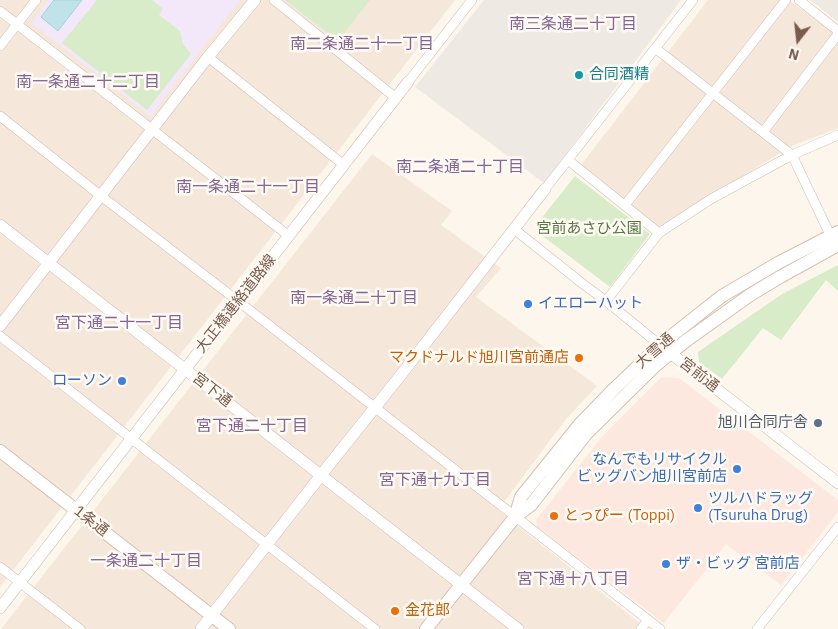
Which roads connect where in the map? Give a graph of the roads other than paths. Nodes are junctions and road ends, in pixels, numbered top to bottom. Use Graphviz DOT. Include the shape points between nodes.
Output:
graph roads {
  1 [pos="36,0"];
  2 [pos="255,0"];
  3 [pos="274,0"];
  4 [pos="472,0"];
  5 [pos="693,0"];
  6 [pos="786,0"];
  7 [pos="799,0"];
  8 [pos="0,10"];
  9 [pos="17,24"];
  10 [pos="838,30"];
  11 [pos="838,34"];
  12 [pos="0,46"];
  13 [pos="655,48"];
  14 [pos="208,57"];
  15 [pos="408,82"];
  16 [pos="713,92"];
  17 [pos="396,98"];
  18 [pos="0,116"];
  19 [pos="152,129"];
  20 [pos="763,132"];
  21 [pos="838,134"];
  22 [pos="792,154"];
  23 [pos="568,160"];
  24 [pos="344,165"];
  25 [pos="545,189"];
  26 [pos="101,196"];
  27 [pos="625,206"];
  28 [pos="0,225"];
  29 [pos="514,229"];
  30 [pos="659,233"];
  31 [pos="289,236"];
  32 [pos="835,239"];
  33 [pos="49,263"];
  34 [pos="238,300"];
  35 [pos="606,301"];
  36 [pos="0,326"];
  37 [pos="0,336"];
  38 [pos="660,345"];
  39 [pos="670,353"];
  40 [pos="185,369"];
  41 [pos="375,407"];
  42 [pos="131,439"];
  43 [pos="0,451"];
  44 [pos="321,475"];
  45 [pos="838,484"];
  46 [pos="76,510"];
  47 [pos="515,517"];
  48 [pos="838,527"];
  49 [pos="267,544"];
  50 [pos="0,567"];
  51 [pos="20,582"];
  52 [pos="461,586"];
  53 [pos="0,608"];
  54 [pos="212,616"];
  55 [pos="648,620"];
  56 [pos="80,629"];
  57 [pos="201,629"];
  58 [pos="229,629"];
  59 [pos="375,629"];
  60 [pos="426,629"];
  61 [pos="518,629"];
  62 [pos="641,629"];
  63 [pos="660,629"];
  64 [pos="758,629"];
  1 -- 9 [label="street"];
  2 -- 14 [label="street"];
  3 -- 17 [label="street"];
  4 -- 15 [label="street, 大正橋連絡道路線"];
  5 -- 13 [label="street"];
  6 -- 16 [label="street"];
  7 -- 10 [label="street"];
  8 -- 9 [label="street"];
  9 -- 12 [label="street"];
  9 -- 19 [label="street"];
  11 -- 20 [label="street"];
  13 -- 16 [label="street"];
  13 -- 23 [label="street"];
  14 -- 19 [label="street"];
  14 -- 24 [label="street"];
  15 -- 17 [label="street, 大正橋連絡道路線"];
  16 -- 20 [label="street"];
  16 -- 27 [label="street"];
  17 -- 24 [label="street, 大正橋連絡道路線"];
  18 -- 26 [label="street"];
  19 -- 26 [label="street"];
  19 -- 31 [label="street"];
  20 -- 22 [label="street"];
  21 -- 22 [label="street"];
  22 -- 30 [label="street" via="711,199"];
  22 -- 32 [label="street"];
  23 -- 25 [label="street"];
  23 -- 27 [label="street"];
  24 -- 31 [label="street, 大正橋連絡道路線"];
  25 -- 29 [label="street"];
  26 -- 33 [label="street"];
  26 -- 34 [label="street"];
  27 -- 30 [label="street"];
  28 -- 33 [label="street, 宮下通"];
  29 -- 35 [label="street, 宮前通"];
  29 -- 41 [label="street"];
  30 -- 35 [label="street"];
  31 -- 34 [label="street, 大正橋連絡道路線"];
  32 -- 38 [label="main road, 大雪通" via="778,263 722,296"];
  32 -- 39 [label="main road, 大雪通"];
  33 -- 36 [label="street"];
  33 -- 40 [label="street, 宮下通"];
  34 -- 40 [label="street, 大正橋連絡道路線"];
  34 -- 41 [label="street"];
  35 -- 38 [label="street, 宮前通"];
  37 -- 42 [label="street"];
  38 -- 39 [label="street, 宮前通"];
  38 -- 47 [label="main road, 大雪通" via="580,424 521,497"];
  39 -- 45 [label="street, 宮前通"];
  39 -- 47 [label="main road, 大雪通" via="586,434 531,505"];
  40 -- 42 [label="street, 大正橋連絡道路線"];
  40 -- 44 [label="street, 宮下通"];
  41 -- 44 [label="street"];
  41 -- 47 [label="street"];
  42 -- 46 [label="street, 大正橋連絡道路線"];
  42 -- 49 [label="street"];
  43 -- 46 [label="main road, 1条通"];
  44 -- 49 [label="street"];
  44 -- 52 [label="street, 宮下通"];
  46 -- 51 [label="street, 大正橋連絡道路線"];
  46 -- 54 [label="main road, 1条通"];
  47 -- 52 [label="main road, 大雪通"];
  47 -- 55 [label="street"];
  48 -- 64 [label="street"];
  49 -- 54 [label="street"];
  49 -- 59 [label="street"];
  50 -- 51 [label="street"];
  51 -- 53 [label="street, 大正橋連絡道路線"];
  51 -- 56 [label="street"];
  52 -- 60 [label="main road, 大雪通"];
  52 -- 61 [label="street, 宮下通"];
  54 -- 57 [label="street"];
  54 -- 58 [label="main road, 1条通"];
  55 -- 62 [label="street"];
  55 -- 63 [label="street"];
}
